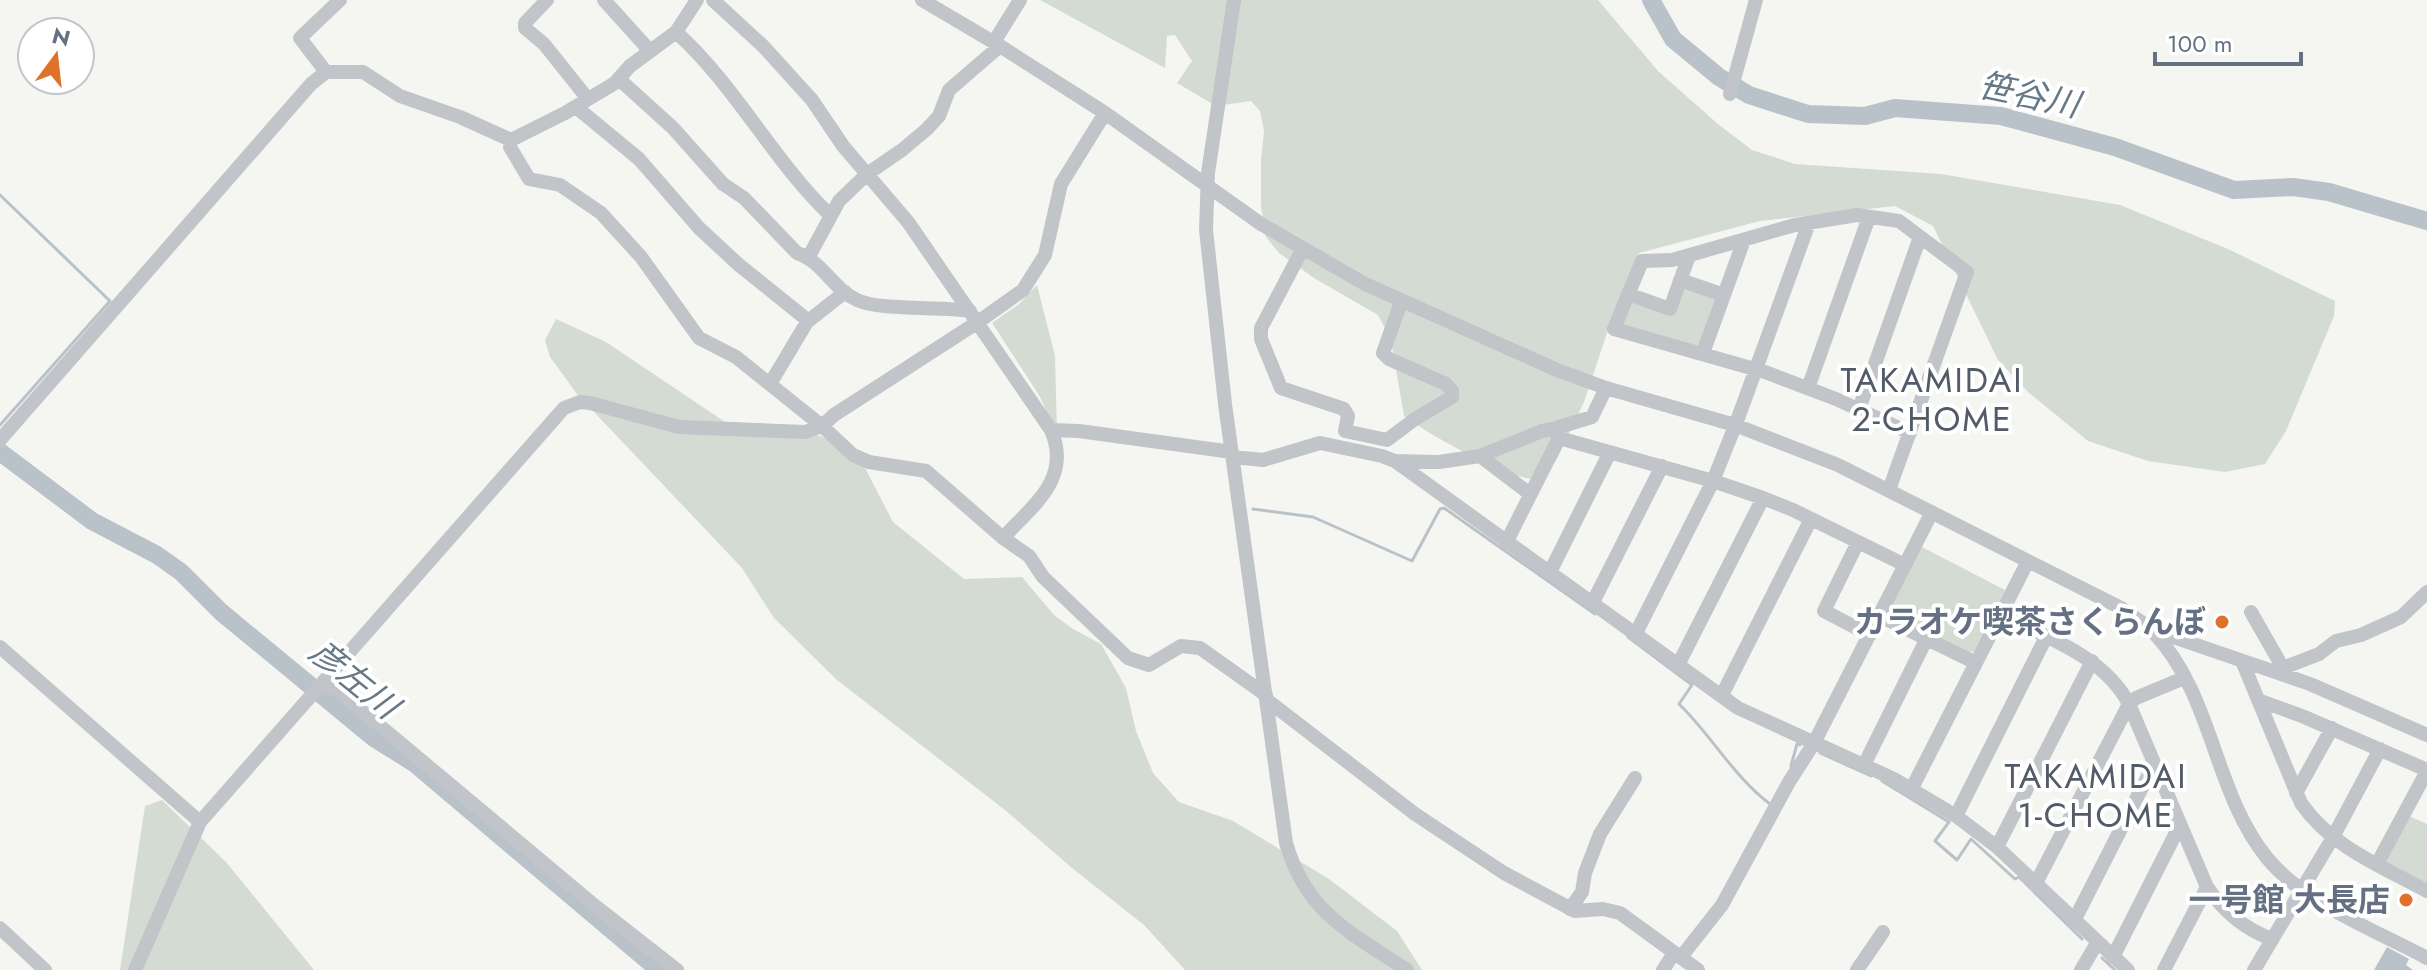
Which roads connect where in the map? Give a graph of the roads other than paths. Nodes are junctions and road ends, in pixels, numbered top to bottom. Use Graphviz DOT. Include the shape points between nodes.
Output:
graph roads {
  1 [pos="340,0"];
  2 [pos="547,0"];
  3 [pos="604,0"];
  4 [pos="697,0"];
  5 [pos="713,0"];
  6 [pos="922,0"];
  7 [pos="1020,0"];
  8 [pos="1234,0"];
  9 [pos="1756,0"];
  10 [pos="676,32"];
  11 [pos="997,44"];
  12 [pos="650,51"];
  13 [pos="326,72"];
  14 [pos="620,80"];
  15 [pos="1732,86"];
  16 [pos="582,103"];
  17 [pos="1105,113"];
  18 [pos="511,140"];
  19 [pos="867,174"];
  20 [pos="1208,186"];
  21 [pos="831,216"];
  22 [pos="1869,217"];
  23 [pos="1809,223"];
  24 [pos="1920,237"];
  25 [pos="1744,240"];
  26 [pos="1302,250"];
  27 [pos="1689,256"];
  28 [pos="808,258"];
  29 [pos="1680,280"];
  30 [pos="845,292"];
  31 [pos="1628,294"];
  32 [pos="1724,295"];
  33 [pos="1401,302"];
  34 [pos="974,316"];
  35 [pos="807,322"];
  36 [pos="1703,353"];
  37 [pos="1756,369"];
  38 [pos="770,384"];
  39 [pos="1606,388"];
  40 [pos="1808,388"];
  41 [pos="1859,409"];
  42 [pos="1735,425"];
  43 [pos="822,426"];
  44 [pos="1051,430"];
  45 [pos="1910,433"];
  46 [pos="1556,434"];
  47 [pos="0,440"];
  48 [pos="1610,452"];
  49 [pos="1232,454"];
  50 [pos="1480,456"];
  51 [pos="1395,461"];
  52 [pos="1662,466"];
  53 [pos="1713,481"];
  54 [pos="1889,490"];
  55 [pos="1530,494"];
  56 [pos="1763,498"];
  57 [pos="1932,512"];
  58 [pos="1811,519"];
  59 [pos="1003,538"];
  60 [pos="1858,542"];
  61 [pos="1506,543"];
  62 [pos="2028,561"];
  63 [pos="1905,565"];
  64 [pos="1550,572"];
  65 [pos="2427,592"];
  66 [pos="1593,602"];
  67 [pos="2251,612"];
  68 [pos="2001,614"];
  69 [pos="1880,616"];
  70 [pos="1636,633"];
  71 [pos="2155,633"];
  72 [pos="1870,635"];
  73 [pos="2046,637"];
  74 [pos="1927,638"];
  75 [pos="0,647"];
  76 [pos="2092,661"];
  77 [pos="2242,661"];
  78 [pos="1976,663"];
  79 [pos="1678,665"];
  80 [pos="2282,671"];
  81 [pos="2184,678"];
  82 [pos="318,688"];
  83 [pos="1722,695"];
  84 [pos="1267,698"];
  85 [pos="2258,700"];
  86 [pos="2129,704"];
  87 [pos="2332,728"];
  88 [pos="2427,735"];
  89 [pos="1814,743"];
  90 [pos="2380,749"];
  91 [pos="2154,764"];
  92 [pos="1864,765"];
  93 [pos="2427,770"];
  94 [pos="1635,778"];
  95 [pos="1912,788"];
  96 [pos="2296,793"];
  97 [pos="1956,816"];
  98 [pos="200,822"];
  99 [pos="2180,825"];
  100 [pos="2332,839"];
  101 [pos="1997,847"];
  102 [pos="2377,864"];
  103 [pos="2035,885"];
  104 [pos="2207,887"];
  105 [pos="2301,890"];
  106 [pos="2427,891"];
  107 [pos="1582,892"];
  108 [pos="1570,909"];
  109 [pos="1603,909"];
  110 [pos="2074,921"];
  111 [pos="0,928"];
  112 [pos="1883,932"];
  113 [pos="2272,939"];
  114 [pos="2097,943"];
  115 [pos="1677,955"];
  116 [pos="2113,957"];
  117 [pos="2427,958"];
  118 [pos="45,970"];
  119 [pos="135,970"];
  120 [pos="677,970"];
  121 [pos="1407,970"];
  122 [pos="1663,970"];
  123 [pos="1698,970"];
  124 [pos="1857,970"];
  125 [pos="2081,970"];
  126 [pos="2128,970"];
  127 [pos="2164,970"];
  128 [pos="2254,970"];
  1 -- 13 [label="street" via="300,38"];
  2 -- 16 [label="street" via="525,28 544,44"];
  3 -- 12 [label="street"];
  4 -- 10 [label="street"];
  5 -- 19 [label="street" via="812,100"];
  6 -- 11 [label="street"];
  7 -- 11 [label="street"];
  8 -- 20 [label="street"];
  9 -- 15 [label="street"];
  10 -- 12 [label="street"];
  10 -- 21 [label="street"];
  11 -- 17 [label="street"];
  11 -- 19 [label="street" via="949,90 939,116 927,129"];
  12 -- 14 [label="street"];
  13 -- 18 [label="street" via="363,72 400,96"];
  13 -- 47 [label="street"];
  14 -- 16 [label="street"];
  14 -- 28 [label="street" via="723,184"];
  16 -- 18 [label="street"];
  16 -- 35 [label="street" via="699,228"];
  17 -- 20 [label="street"];
  17 -- 34 [label="street" via="1061,184 1045,255 1035,273 1023,290"];
  18 -- 38 [label="street" via="529,179 560,185 601,213 641,257 695,334"];
  19 -- 21 [label="street"];
  19 -- 34 [label="street"];
  20 -- 26 [label="street"];
  20 -- 49 [label="street" via="1206,230"];
  21 -- 28 [label="street"];
  22 -- 23 [label="street"];
  22 -- 24 [label="street" via="1899,221"];
  22 -- 40 [label="street"];
  23 -- 25 [label="street"];
  23 -- 37 [label="street"];
  24 -- 41 [label="street"];
  24 -- 45 [label="street" via="1967,272"];
  25 -- 27 [label="street"];
  25 -- 32 [label="street"];
  26 -- 33 [label="street"];
  26 -- 33 [label="street" via="1261,328 1261,339 1281,388 1344,409 1345,431 1387,440 1452,397 1446,384 1383,353"];
  27 -- 29 [label="street"];
  27 -- 31 [label="street" via="1642,261"];
  28 -- 30 [label="street"];
  29 -- 31 [label="street" via="1670,309"];
  29 -- 32 [label="street"];
  30 -- 34 [label="street" via="868,303"];
  30 -- 35 [label="street"];
  31 -- 36 [label="street" via="1614,329"];
  32 -- 36 [label="street"];
  33 -- 39 [label="street"];
  34 -- 43 [label="street"];
  34 -- 44 [label="street"];
  35 -- 38 [label="street"];
  36 -- 37 [label="street"];
  37 -- 40 [label="street"];
  37 -- 42 [label="street"];
  38 -- 43 [label="street"];
  39 -- 42 [label="street"];
  39 -- 46 [label="street" via="1592,417"];
  40 -- 41 [label="street"];
  41 -- 45 [label="street"];
  42 -- 53 [label="street"];
  42 -- 54 [label="street"];
  43 -- 59 [label="street" via="853,455 869,462 926,471"];
  43 -- 82 [label="street" via="805,432 679,427 580,402 564,408"];
  44 -- 49 [label="street"];
  44 -- 59 [label="street" via="1058,446 1053,482"];
  45 -- 54 [label="street"];
  46 -- 48 [label="street"];
  46 -- 50 [label="street" via="1542,431"];
  46 -- 55 [label="street"];
  48 -- 52 [label="street"];
  48 -- 64 [label="street"];
  49 -- 51 [label="street" via="1263,460 1320,443"];
  49 -- 84 [label="street"];
  50 -- 51 [label="street"];
  50 -- 55 [label="street"];
  51 -- 61 [label="street"];
  52 -- 53 [label="street"];
  52 -- 66 [label="street"];
  53 -- 56 [label="street"];
  53 -- 70 [label="street"];
  54 -- 57 [label="street"];
  55 -- 61 [label="street"];
  56 -- 58 [label="street"];
  56 -- 79 [label="street"];
  57 -- 62 [label="street"];
  57 -- 63 [label="street"];
  58 -- 60 [label="street"];
  58 -- 83 [label="street"];
  59 -- 84 [label="street" via="1029,556 1043,577 1128,658 1149,665 1181,646 1200,648"];
  60 -- 63 [label="street"];
  60 -- 72 [label="street" via="1824,611"];
  61 -- 64 [label="street"];
  62 -- 68 [label="street"];
  62 -- 71 [label="street" via="2121,608"];
  63 -- 69 [label="street"];
  64 -- 66 [label="street"];
  65 -- 80 [label="street" via="2401,617 2336,641"];
  66 -- 70 [label="street"];
  67 -- 80 [label="street"];
  68 -- 73 [label="street"];
  68 -- 78 [label="street"];
  69 -- 72 [label="street"];
  69 -- 74 [label="street"];
  70 -- 79 [label="street"];
  71 -- 77 [label="street"];
  71 -- 81 [label="street"];
  72 -- 89 [label="street"];
  73 -- 76 [label="street"];
  73 -- 97 [label="street"];
  74 -- 78 [label="street"];
  74 -- 92 [label="street"];
  75 -- 98 [label="street"];
  76 -- 86 [label="street" via="2115,681"];
  76 -- 101 [label="street"];
  77 -- 80 [label="street"];
  77 -- 85 [label="street"];
  78 -- 95 [label="street"];
  79 -- 83 [label="street"];
  80 -- 88 [label="street"];
  81 -- 86 [label="street"];
  81 -- 105 [label="street" via="2248,831"];
  82 -- 98 [label="street"];
  82 -- 120 [label="street" via="337,690"];
  83 -- 89 [label="street" via="1738,708"];
  84 -- 108 [label="street" via="1415,814"];
  84 -- 121 [label="street" via="1286,843 1296,873 1328,916"];
  85 -- 87 [label="street"];
  85 -- 96 [label="street"];
  86 -- 91 [label="street"];
  86 -- 103 [label="street"];
  87 -- 90 [label="street"];
  87 -- 96 [label="street"];
  89 -- 92 [label="street"];
  89 -- 115 [label="street" via="1722,905"];
  90 -- 93 [label="street"];
  90 -- 100 [label="street"];
  91 -- 99 [label="street"];
  91 -- 110 [label="street"];
  92 -- 95 [label="street"];
  93 -- 102 [label="street"];
  94 -- 107 [label="street" via="1600,834"];
  95 -- 97 [label="street"];
  96 -- 100 [label="street"];
  97 -- 101 [label="street"];
  98 -- 119 [label="street"];
  99 -- 104 [label="street"];
  99 -- 116 [label="street"];
  100 -- 102 [label="street"];
  100 -- 105 [label="street"];
  101 -- 103 [label="street"];
  102 -- 106 [label="street"];
  103 -- 110 [label="street"];
  104 -- 113 [label="street" via="2235,920"];
  104 -- 127 [label="street"];
  105 -- 113 [label="street"];
  105 -- 117 [label="street"];
  107 -- 108 [label="street"];
  107 -- 109 [label="street"];
  108 -- 109 [label="street"];
  109 -- 115 [label="street" via="1620,913"];
  110 -- 114 [label="street"];
  111 -- 118 [label="street"];
  112 -- 124 [label="street"];
  113 -- 128 [label="street"];
  114 -- 116 [label="street"];
  114 -- 125 [label="street"];
  115 -- 122 [label="street"];
  115 -- 123 [label="street"];
  116 -- 126 [label="street"];
}
